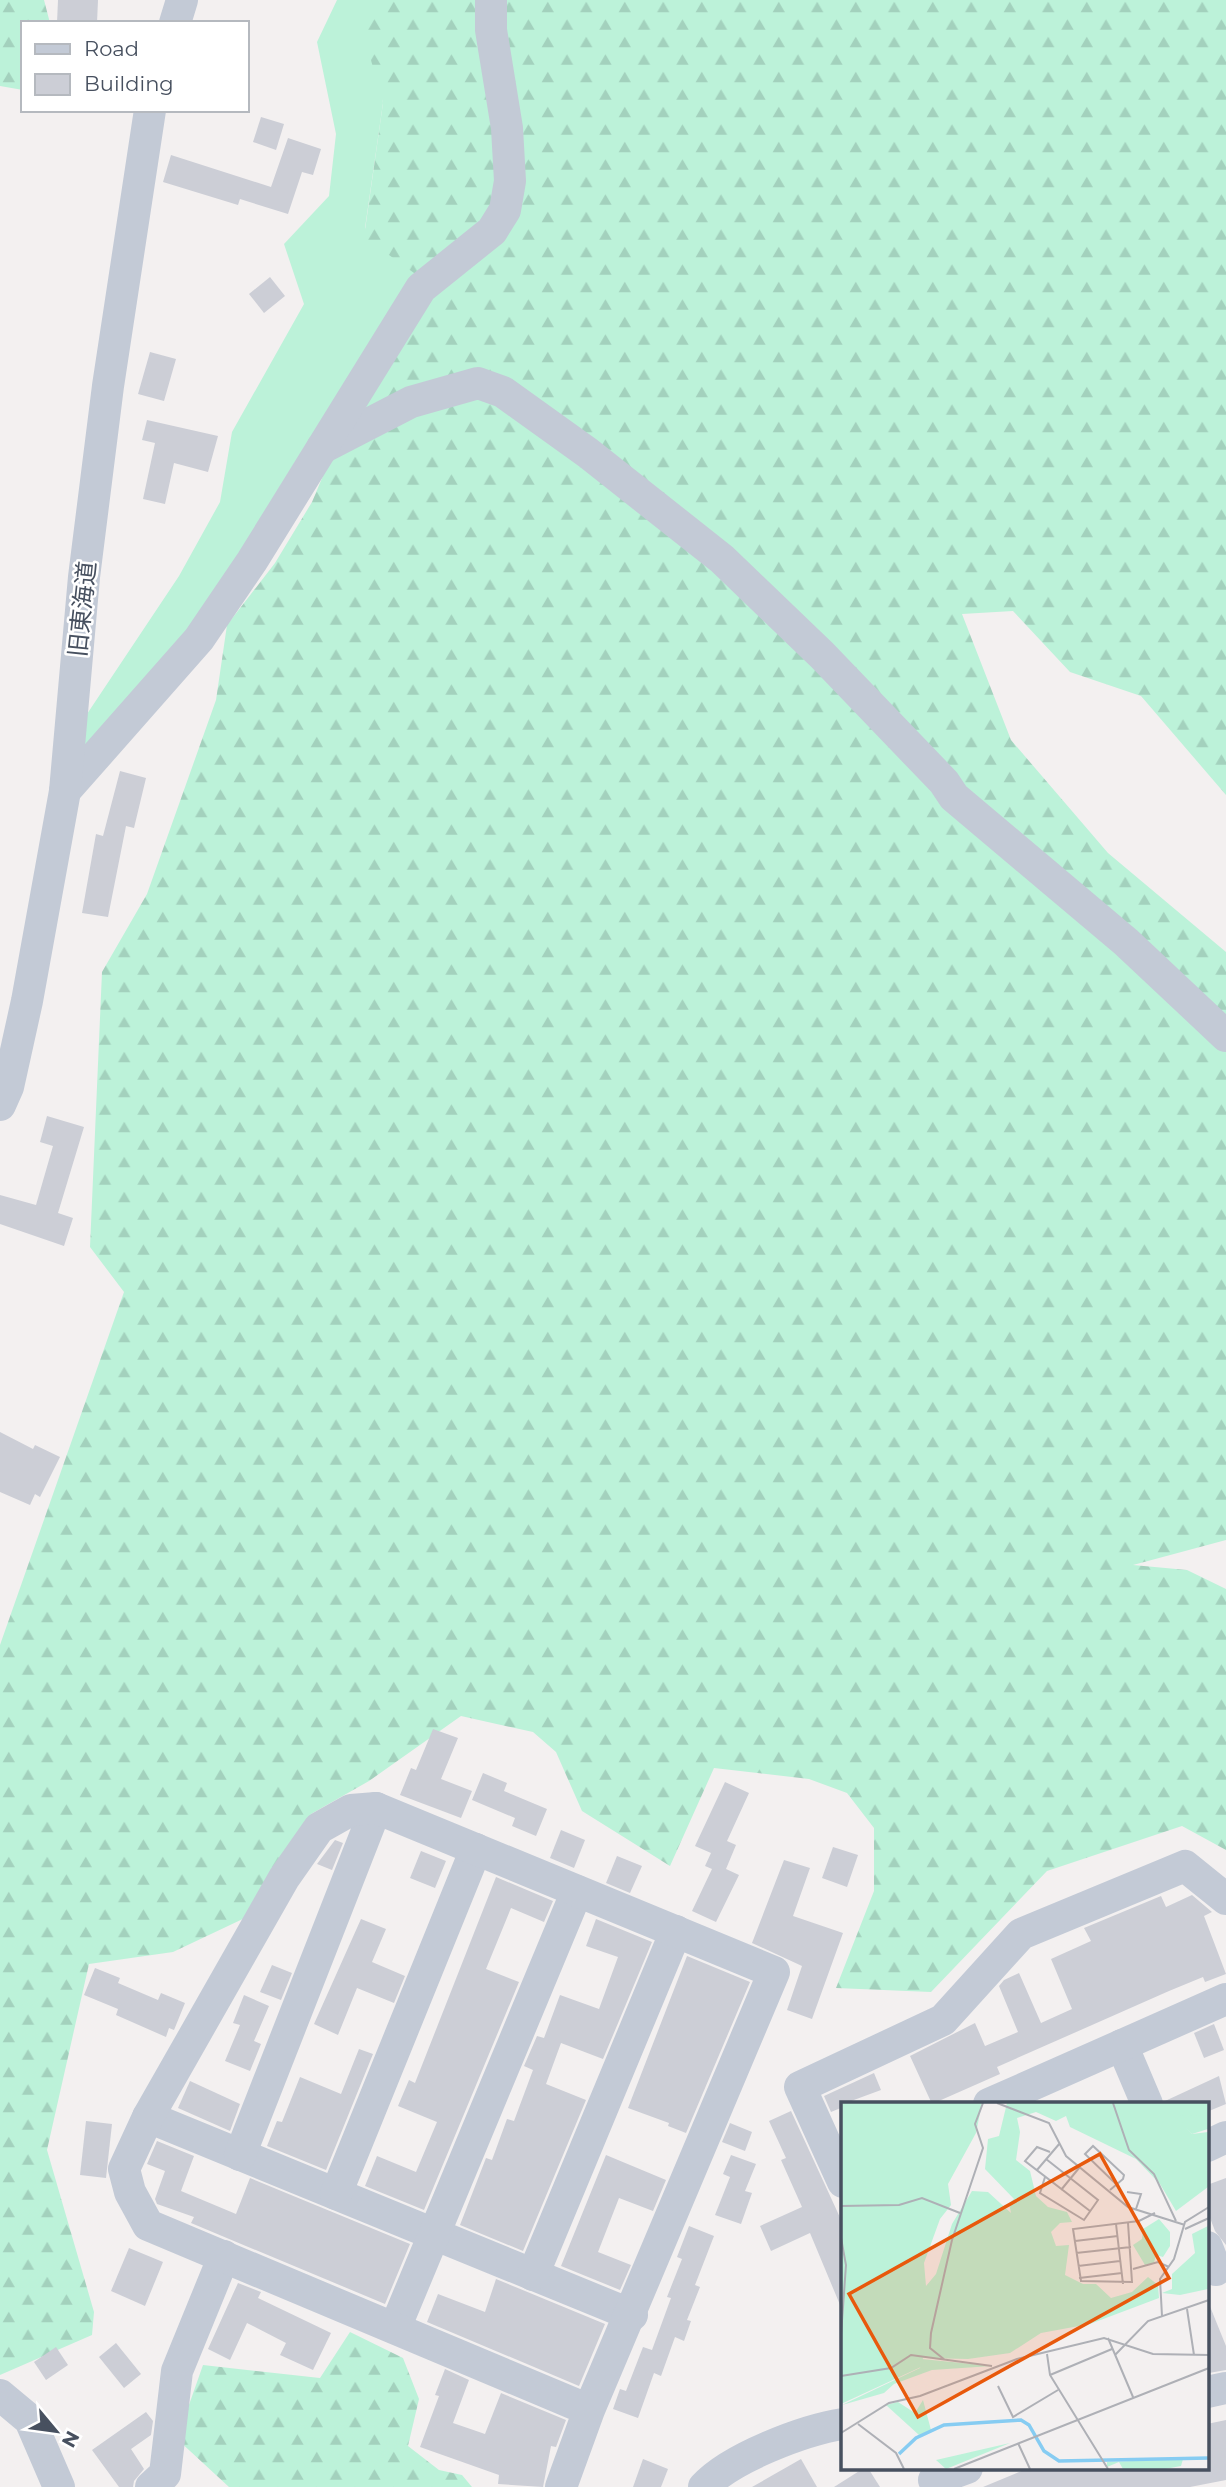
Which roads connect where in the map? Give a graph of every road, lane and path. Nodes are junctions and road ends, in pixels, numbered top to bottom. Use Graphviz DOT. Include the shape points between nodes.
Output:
graph roads {
  1 [pos="182,0"];
  2 [pos="491,0"];
  3 [pos="176,21"];
  4 [pos="150,112"];
  5 [pos="322,448"];
  6 [pos="65,791"];
  7 [pos="1226,1036"];
  8 [pos="0,1105"];
  9 [pos="376,1808"];
  10 [pos="476,1849"];
  11 [pos="576,1891"];
  12 [pos="1226,1899"];
  13 [pos="676,1931"];
  14 [pos="1226,1999"];
  15 [pos="1122,2045"];
  16 [pos="994,2102"];
  17 [pos="1146,2102"];
  18 [pos="148,2117"];
  19 [pos="1226,2137"];
  20 [pos="1208,2146"];
  21 [pos="240,2155"];
  22 [pos="841,2174"];
  23 [pos="336,2194"];
  24 [pos="433,2234"];
  25 [pos="224,2256"];
  26 [pos="533,2275"];
  27 [pos="632,2315"];
  28 [pos="395,2328"];
  29 [pos="1226,2388"];
  30 [pos="1208,2392"];
  31 [pos="0,2395"];
  32 [pos="589,2410"];
  33 [pos="841,2425"];
  34 [pos="960,2470"];
  35 [pos="934,2478"];
  36 [pos="59,2487"];
  37 [pos="151,2487"];
  38 [pos="561,2487"];
  39 [pos="704,2487"];
  1 -- 3 [label="street"];
  2 -- 5 [label="street" via="491,30 507,128 510,181 505,210 492,230 421,288"];
  4 -- 6 [label="street, 旧東海道" via="104,414"];
  5 -- 6 [label="street" via="199,639"];
  5 -- 7 [label="street" via="411,402 478,383 503,392 722,559 822,655 954,797 1126,942"];
  6 -- 8 [label="street, 旧東海道" via="27,1001"];
  9 -- 10 [label="street"];
  9 -- 18 [label="street" via="351,1811 319,1828 284,1878"];
  9 -- 21 [label="street"];
  10 -- 11 [label="street"];
  10 -- 23 [label="street"];
  11 -- 13 [label="street"];
  11 -- 24 [label="street"];
  12 -- 22 [label="street" via="1185,1866 1021,1934 943,2020 800,2087"];
  13 -- 26 [label="street"];
  13 -- 27 [label="street" via="774,1972"];
  14 -- 15 [label="street"];
  15 -- 16 [label="street"];
  15 -- 17 [label="street"];
  18 -- 21 [label="street"];
  18 -- 25 [label="street" via="124,2169 148,2225"];
  19 -- 20 [label="street"];
  21 -- 23 [label="street"];
  23 -- 24 [label="street"];
  24 -- 26 [label="street"];
  24 -- 28 [label="street"];
  25 -- 28 [label="street"];
  25 -- 37 [label="street" via="177,2371 165,2474"];
  26 -- 27 [label="street"];
  27 -- 32 [label="street"];
  28 -- 32 [label="street"];
  29 -- 30 [label="street"];
  31 -- 36 [label="street" via="30,2420"];
  32 -- 38 [label="street"];
  33 -- 39 [label="street" via="776,2445 714,2476"];
  34 -- 35 [label="street"];
}
